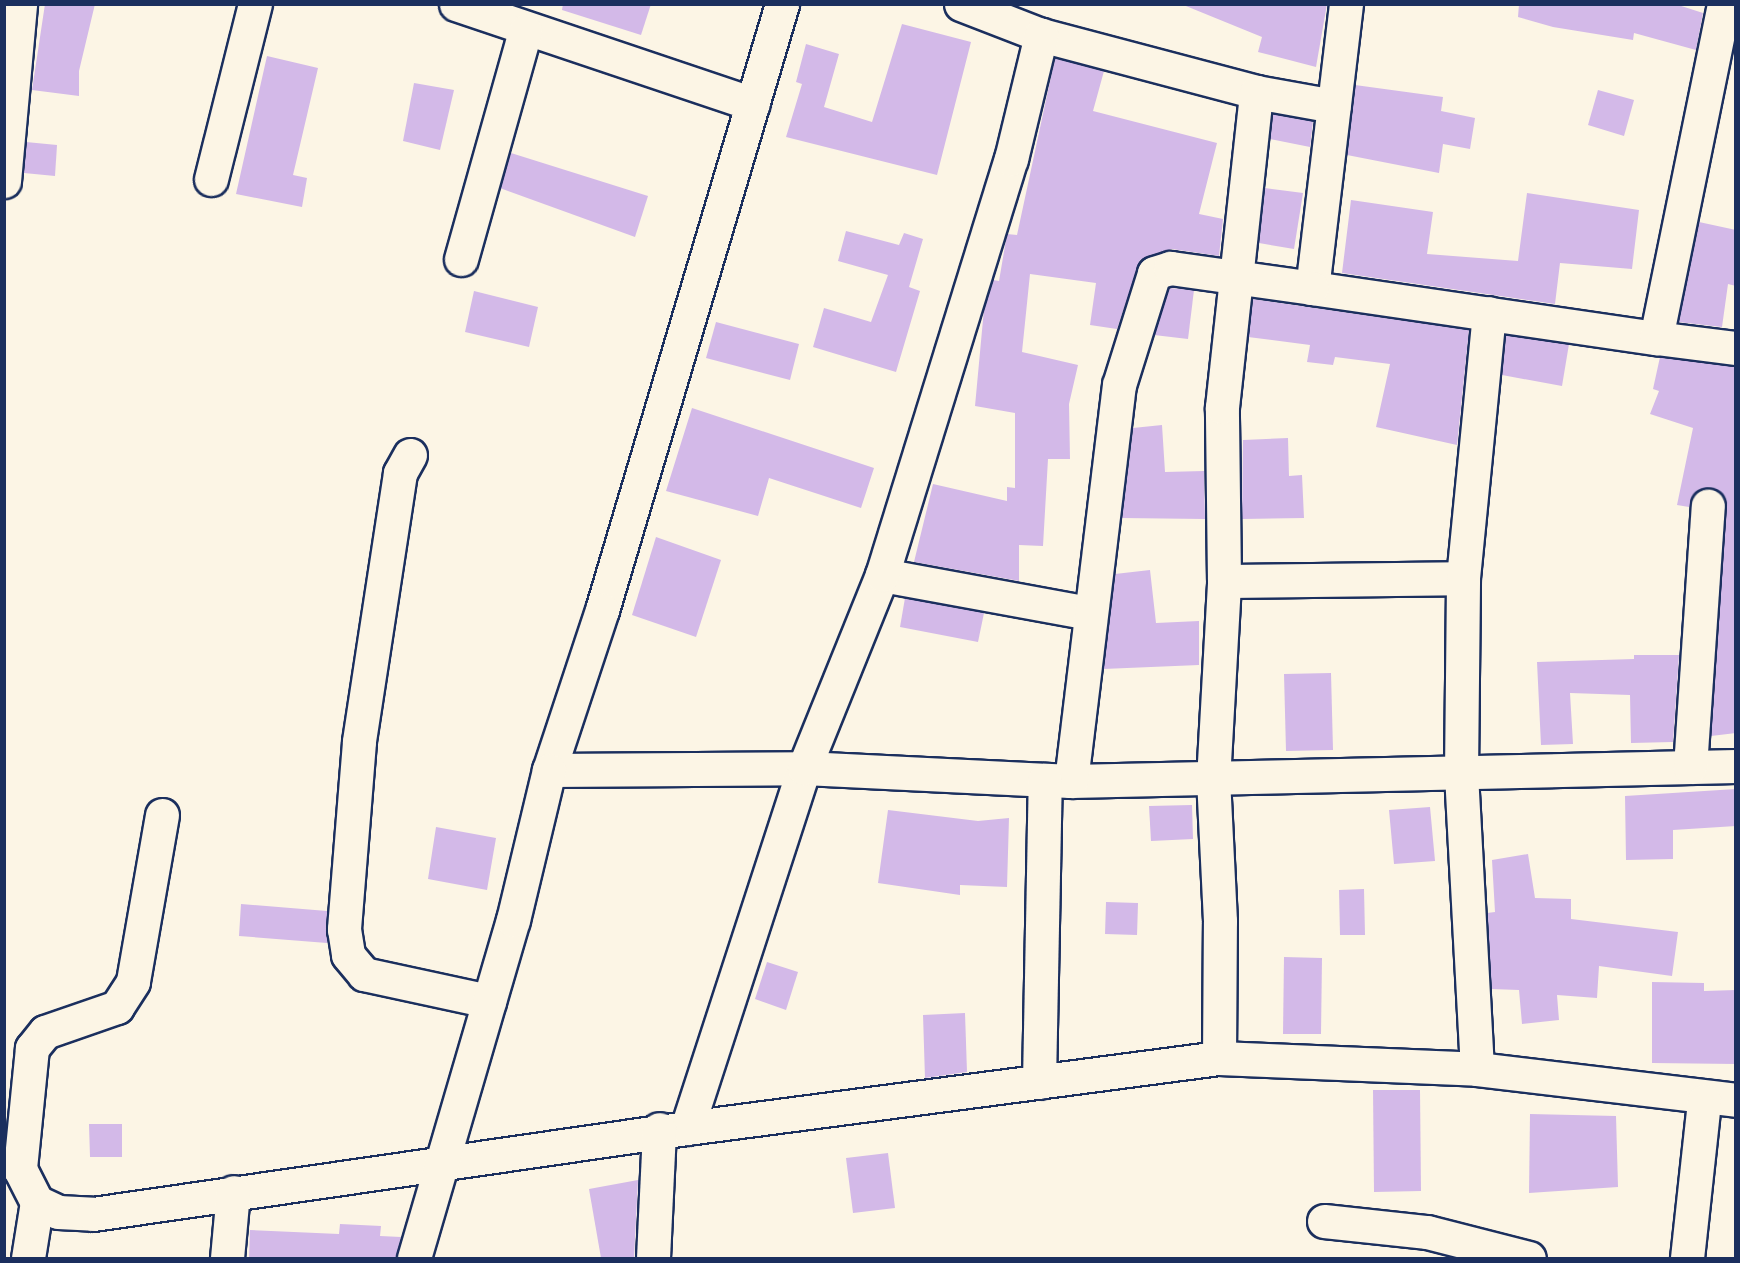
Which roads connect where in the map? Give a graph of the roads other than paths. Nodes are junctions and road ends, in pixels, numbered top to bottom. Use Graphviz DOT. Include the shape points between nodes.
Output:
graph roads {
  1 [pos="20,4"];
  2 [pos="255,4"];
  3 [pos="456,4"];
  4 [pos="782,4"];
  5 [pos="961,4"];
  6 [pos="1346,4"];
  7 [pos="1724,4"];
  8 [pos="525,31"];
  9 [pos="1041,35"];
  10 [pos="8,61"];
  11 [pos="1256,92"];
  12 [pos="753,104"];
  13 [pos="1334,106"];
  14 [pos="211,179"];
  15 [pos="4,181"];
  16 [pos="461,259"];
  17 [pos="1238,280"];
  18 [pos="1312,288"];
  19 [pos="1489,313"];
  20 [pos="1656,338"];
  21 [pos="1736,348"];
  22 [pos="410,455"];
  23 [pos="1708,506"];
  24 [pos="882,575"];
  25 [pos="1464,578"];
  26 [pos="1224,580"];
  27 [pos="1089,613"];
  28 [pos="1736,766"];
  29 [pos="1689,767"];
  30 [pos="804,768"];
  31 [pos="549,770"];
  32 [pos="1461,774"];
  33 [pos="1213,780"];
  34 [pos="1058,781"];
  35 [pos="162,815"];
  36 [pos="489,1001"];
  37 [pos="1219,1058"];
  38 [pos="1477,1069"];
  39 [pos="1039,1082"];
  40 [pos="1720,1101"];
  41 [pos="673,1128"];
  42 [pos="442,1160"];
  43 [pos="233,1192"];
  44 [pos="37,1202"];
  45 [pos="1324,1221"];
  46 [pos="28,1258"];
  47 [pos="227,1258"];
  48 [pos="414,1258"];
  49 [pos="653,1258"];
  50 [pos="1529,1258"];
  51 [pos="1687,1258"];
  1 -- 10 [label="street"];
  2 -- 14 [label="street"];
  3 -- 8 [label="street"];
  4 -- 12 [label="street"];
  5 -- 9 [label="street"];
  6 -- 13 [label="street"];
  7 -- 20 [label="street"];
  8 -- 12 [label="street"];
  8 -- 16 [label="street"];
  9 -- 11 [label="street"];
  9 -- 24 [label="street" via="1011,159"];
  10 -- 15 [label="street"];
  11 -- 13 [label="street"];
  11 -- 17 [label="street"];
  12 -- 31 [label="street"];
  13 -- 18 [label="street"];
  17 -- 18 [label="street"];
  17 -- 26 [label="street" via="1222,407"];
  17 -- 27 [label="street" via="1170,268 1154,273 1119,385"];
  18 -- 19 [label="street"];
  19 -- 20 [label="street"];
  19 -- 25 [label="street" via="1472,440"];
  20 -- 21 [label="street"];
  22 -- 36 [label="street" via="400,472 359,742 344,929 348,954 364,974"];
  23 -- 29 [label="street"];
  24 -- 27 [label="street"];
  24 -- 30 [label="street"];
  25 -- 26 [label="street"];
  25 -- 32 [label="street"];
  26 -- 33 [label="street"];
  27 -- 34 [label="street"];
  28 -- 29 [label="street"];
  29 -- 32 [label="street"];
  30 -- 31 [label="street"];
  30 -- 34 [label="street"];
  30 -- 41 [label="street"];
  31 -- 36 [label="street"];
  32 -- 33 [label="street"];
  32 -- 38 [label="street"];
  33 -- 34 [label="street"];
  33 -- 37 [label="street" via="1220,921"];
  34 -- 39 [label="street"];
  35 -- 44 [label="street" via="133,982 117,1007 45,1032 32,1048 20,1169"];
  36 -- 42 [label="street"];
  37 -- 38 [label="street"];
  37 -- 39 [label="street"];
  38 -- 40 [label="street"];
  39 -- 41 [label="street"];
  40 -- 51 [label="street"];
  41 -- 42 [label="street"];
  41 -- 49 [label="street"];
  42 -- 43 [label="street"];
  42 -- 48 [label="street"];
  43 -- 44 [label="street" via="93,1214 58,1212"];
  43 -- 47 [label="street"];
  44 -- 46 [label="street"];
  45 -- 50 [label="street" via="1427,1232"];
}
